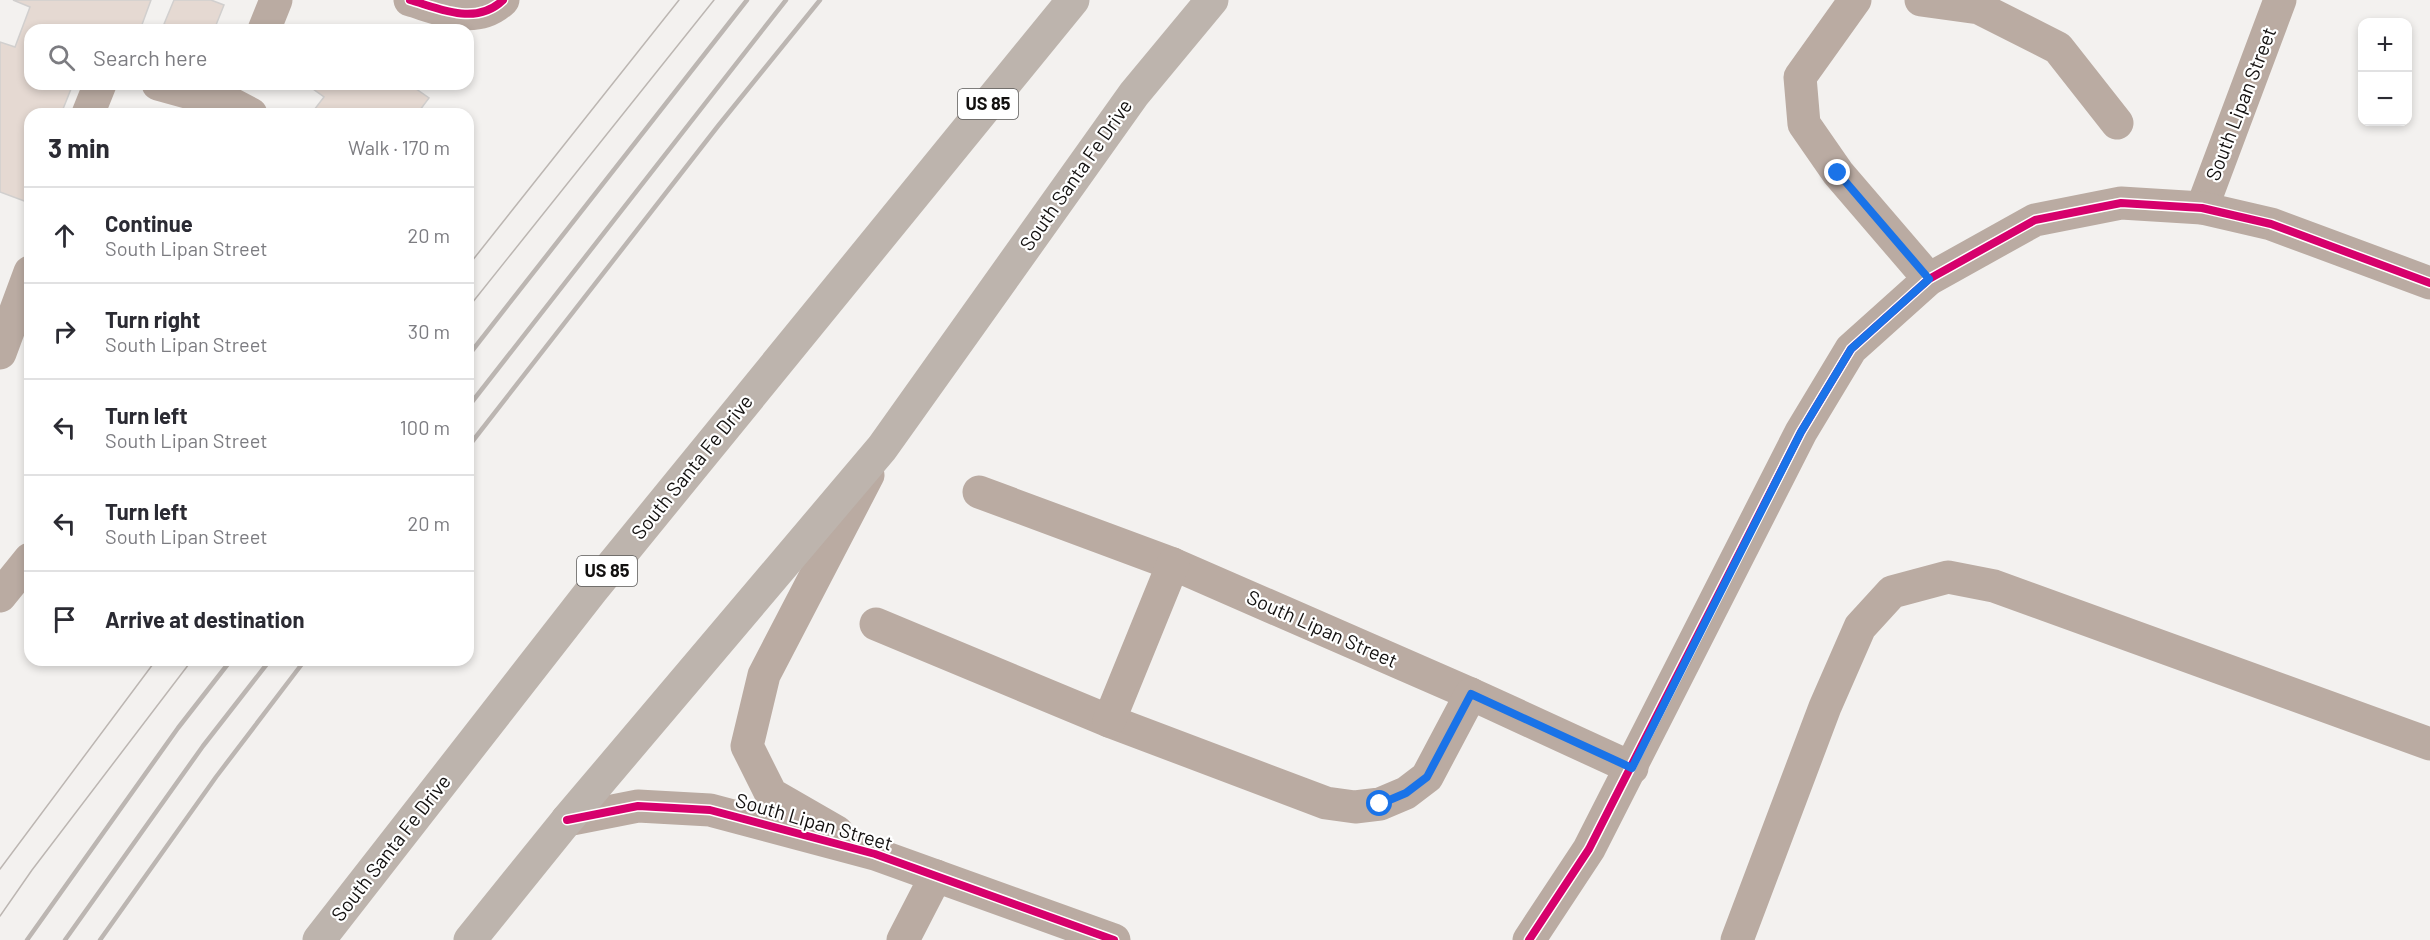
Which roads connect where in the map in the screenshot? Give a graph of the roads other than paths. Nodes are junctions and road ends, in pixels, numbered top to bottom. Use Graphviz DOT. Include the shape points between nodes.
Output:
graph roads {
  1 [pos="276,0"];
  2 [pos="410,0"];
  3 [pos="503,0"];
  4 [pos="1073,0"];
  5 [pos="1212,0"];
  6 [pos="1855,0"];
  7 [pos="1921,0"];
  8 [pos="2280,0"];
  9 [pos="266,24"];
  10 [pos="98,90"];
  11 [pos="188,90"];
  12 [pos="242,101"];
  13 [pos="90,108"];
  14 [pos="2117,123"];
  15 [pos="2202,208"];
  16 [pos="1929,279"];
  17 [pos="2430,283"];
  18 [pos="24,288"];
  19 [pos="0,353"];
  20 [pos="882,448"];
  21 [pos="979,492"];
  22 [pos="1173,564"];
  23 [pos="24,566"];
  24 [pos="2,590"];
  25 [pos="876,624"];
  26 [pos="1471,694"];
  27 [pos="1109,721"];
  28 [pos="2430,744"];
  29 [pos="1632,768"];
  30 [pos="567,820"];
  31 [pos="875,854"];
  32 [pos="936,876"];
  33 [pos="319,940"];
  34 [pos="470,940"];
  35 [pos="903,940"];
  36 [pos="1114,940"];
  37 [pos="1529,940"];
  38 [pos="1737,940"];
  1 -- 9 [label="street"];
  2 -- 3 [label="street" via="463,16 494,9"];
  4 -- 33 [label="highway, South Santa Fe Drive / US 85" via="592,590"];
  5 -- 20 [label="highway, South Santa Fe Drive" via="1134,94"];
  6 -- 16 [label="street" via="1800,77 1804,124 1838,173"];
  7 -- 14 [label="street" via="1980,8 2058,48"];
  8 -- 15 [label="street, South Lipan Street"];
  10 -- 13 [label="street"];
  11 -- 12 [label="street"];
  15 -- 16 [label="street, South Lipan Street" via="2121,203 2035,220"];
  15 -- 17 [label="street, South Lipan Street" via="2271,224"];
  16 -- 29 [label="street, South Lipan Street" via="1851,349 1801,432"];
  18 -- 19 [label="street"];
  20 -- 30 [label="highway, South Santa Fe Drive"];
  20 -- 31 [label="street, South Lipan Street" via="764,675 747,746 771,794"];
  21 -- 22 [label="street, South Lipan Street"];
  22 -- 26 [label="street, South Lipan Street"];
  22 -- 27 [label="street"];
  23 -- 24 [label="street"];
  25 -- 27 [label="street"];
  26 -- 27 [label="street" via="1427,777 1406,793 1355,807 1326,803"];
  26 -- 29 [label="street, South Lipan Street"];
  28 -- 38 [label="street" via="1994,586 1948,577 1892,592 1860,627 1825,707"];
  29 -- 37 [label="street, South Lipan Street" via="1589,849"];
  30 -- 31 [label="street, South Lipan Street" via="638,806 710,810"];
  30 -- 34 [label="highway, South Santa Fe Drive"];
  31 -- 32 [label="street, South Lipan Street"];
  32 -- 35 [label="street"];
  32 -- 36 [label="street, South Lipan Street"];
}
